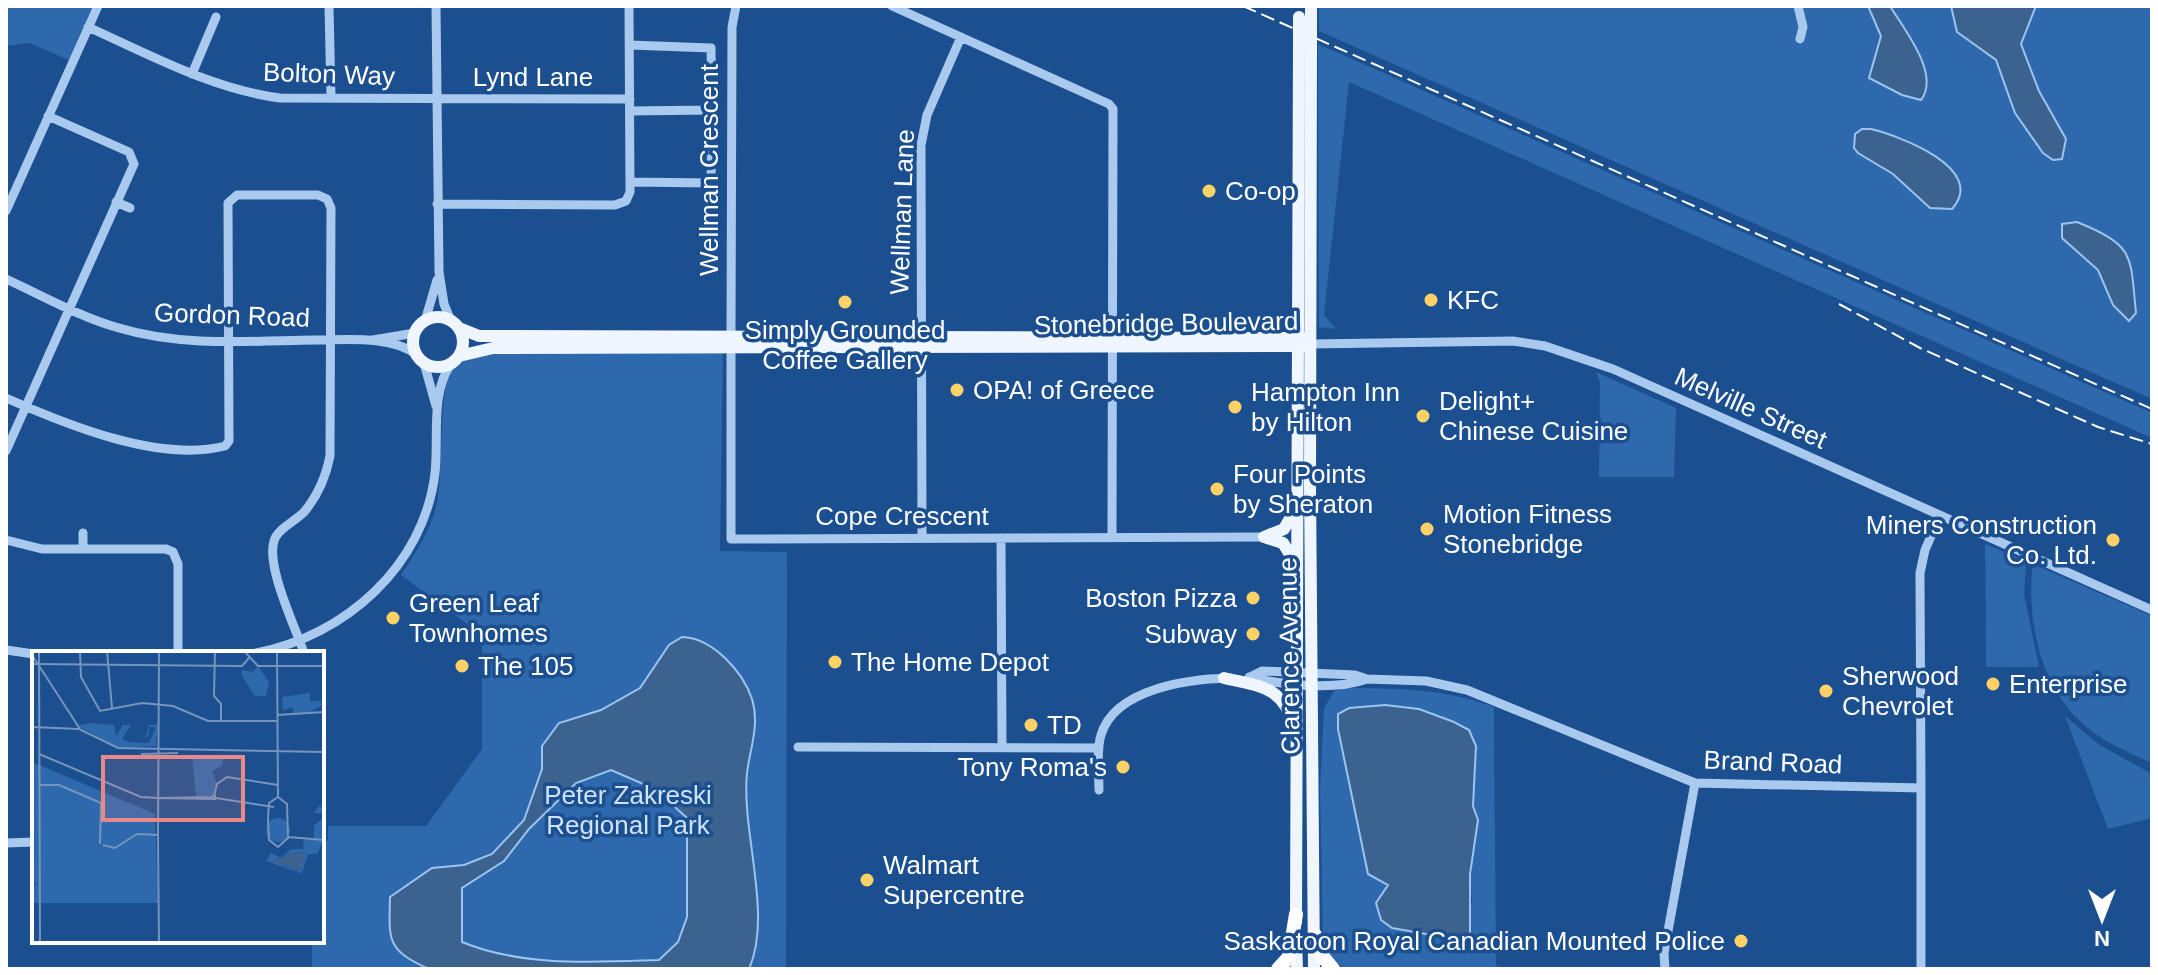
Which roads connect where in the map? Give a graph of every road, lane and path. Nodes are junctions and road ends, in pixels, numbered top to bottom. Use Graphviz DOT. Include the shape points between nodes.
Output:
graph roads {
  1 [pos="98,6"];
  2 [pos="329,6"];
  3 [pos="436,6"];
  4 [pos="629,6"];
  5 [pos="736,6"];
  6 [pos="892,6"];
  7 [pos="1311,6"];
  8 [pos="1798,6"];
  9 [pos="1303,15"];
  10 [pos="216,17"];
  11 [pos="88,27"];
  12 [pos="961,37"];
  13 [pos="1800,39"];
  14 [pos="630,45"];
  15 [pos="192,74"];
  16 [pos="331,97"];
  17 [pos="437,99"];
  18 [pos="630,99"];
  19 [pos="712,110"];
  20 [pos="630,111"];
  21 [pos="48,116"];
  22 [pos="630,182"];
  23 [pos="116,202"];
  24 [pos="437,204"];
  25 [pos="130,208"];
  26 [pos="6,211"];
  27 [pos="439,272"];
  28 [pos="6,279"];
  29 [pos="69,308"];
  30 [pos="425,321"];
  31 [pos="455,325"];
  32 [pos="415,333"];
  33 [pos="731,334"];
  34 [pos="330,340"];
  35 [pos="229,341"];
  36 [pos="370,341"];
  37 [pos="921,342"];
  38 [pos="1113,342"];
  39 [pos="1302,342"];
  40 [pos="731,349"];
  41 [pos="420,359"];
  42 [pos="455,360"];
  43 [pos="6,398"];
  44 [pos="26,407"];
  45 [pos="438,414"];
  46 [pos="6,451"];
  47 [pos="1298,502"];
  48 [pos="1940,516"];
  49 [pos="83,533"];
  50 [pos="1112,537"];
  51 [pos="1264,537"];
  52 [pos="922,538"];
  53 [pos="1001,538"];
  54 [pos="6,540"];
  55 [pos="83,549"];
  56 [pos="1298,571"];
  57 [pos="2152,610"];
  58 [pos="300,641"];
  59 [pos="6,650"];
  60 [pos="178,651"];
  61 [pos="263,651"];
  62 [pos="303,651"];
  63 [pos="32,654"];
  64 [pos="1224,678"];
  65 [pos="1304,679"];
  66 [pos="1298,733"];
  67 [pos="798,747"];
  68 [pos="1002,747"];
  69 [pos="1099,748"];
  70 [pos="1695,783"];
  71 [pos="1921,788"];
  72 [pos="1099,790"];
  73 [pos="32,842"];
  74 [pos="6,843"];
  75 [pos="1296,914"];
  76 [pos="1315,935"];
  77 [pos="1278,969"];
  78 [pos="1297,969"];
  79 [pos="1314,969"];
  80 [pos="1333,969"];
  81 [pos="1665,969"];
  82 [pos="1921,969"];
  1 -- 11 [label="street"];
  2 -- 16 [label="street"];
  3 -- 17 [label="street"];
  4 -- 14 [label="street"];
  5 -- 33 [label="street, Wellman Crescent"];
  6 -- 12 [label="street"];
  7 -- 9 [label="main road, Clarence Avenue"];
  8 -- 13 [label="street"];
  9 -- 39 [label="main road, Clarence Avenue, bridge"];
  9 -- 39 [label="main road, Clarence Avenue, bridge" via="1311,47"];
  10 -- 15 [label="street"];
  11 -- 15 [label="street, Bolton Way"];
  11 -- 21 [label="street"];
  12 -- 37 [label="street, Wellman Lane" via="922,134"];
  12 -- 38 [label="street" via="1113,109"];
  14 -- 18 [label="street"];
  14 -- 19 [label="street" via="711,48"];
  15 -- 16 [label="street, Bolton Way" via="254,95"];
  16 -- 17 [label="street, Bolton Way"];
  17 -- 18 [label="street, Lynd Lane"];
  17 -- 24 [label="street"];
  18 -- 20 [label="street"];
  19 -- 20 [label="street"];
  19 -- 22 [label="street" via="711,183"];
  20 -- 22 [label="street"];
  21 -- 23 [label="street" via="134,157"];
  21 -- 26 [label="street"];
  22 -- 24 [label="street" via="628,198 621,204"];
  23 -- 25 [label="street"];
  23 -- 29 [label="street"];
  24 -- 27 [label="street"];
  27 -- 30 [label="street"];
  27 -- 31 [label="street" via="444,304"];
  28 -- 29 [label="street, Gordon Road"];
  29 -- 35 [label="street, Gordon Road" via="151,336"];
  29 -- 44 [label="street"];
  30 -- 31 [label="main road" via="440,317"];
  30 -- 32 [label="main road"];
  31 -- 33 [label="main road, Stonebridge Boulevard" via="479,336"];
  31 -- 42 [label="main road" via="463,340"];
  32 -- 36 [label="street, Gordon Road"];
  32 -- 41 [label="main road"];
  33 -- 37 [label="main road, Stonebridge Boulevard"];
  34 -- 35 [label="street, Gordon Road"];
  34 -- 35 [label="street" via="330,203 318,195 237,195 228,203"];
  34 -- 36 [label="street, Gordon Road"];
  34 -- 58 [label="street" via="328,466 305,511 273,542 276,570"];
  35 -- 44 [label="street" via="225,446 177,448 114,439"];
  36 -- 41 [label="street, Gordon Road" via="400,345"];
  37 -- 38 [label="main road, Stonebridge Boulevard"];
  37 -- 40 [label="main road, Stonebridge Boulevard"];
  37 -- 52 [label="street, Wellman Lane"];
  38 -- 39 [label="main road, Stonebridge Boulevard"];
  38 -- 50 [label="street"];
  39 -- 47 [label="main road, Clarence Avenue"];
  39 -- 48 [label="street, Melville Street" via="1513,341 1545,346 1613,369"];
  39 -- 65 [label="main road, Clarence Avenue"];
  40 -- 42 [label="main road, Stonebridge Boulevard" via="493,348"];
  40 -- 52 [label="street, Cope Crescent" via="731,539"];
  41 -- 42 [label="main road" via="435,367"];
  41 -- 45 [label="street"];
  42 -- 45 [label="street" via="442,381"];
  43 -- 44 [label="street"];
  44 -- 46 [label="street"];
  45 -- 58 [label="street" via="431,497 404,555 364,603 334,626"];
  47 -- 51 [label="main road" via="1291,522"];
  47 -- 56 [label="main road, Clarence Avenue"];
  48 -- 57 [label="street, Melville Street"];
  48 -- 71 [label="street" via="1920,573"];
  49 -- 55 [label="street"];
  50 -- 51 [label="street, Cope Crescent"];
  50 -- 53 [label="street, Cope Crescent"];
  51 -- 56 [label="main road" via="1288,547"];
  52 -- 53 [label="street, Cope Crescent"];
  53 -- 68 [label="street"];
  54 -- 55 [label="street" via="42,549"];
  55 -- 60 [label="street" via="173,552 178,564"];
  56 -- 65 [label="main road, Clarence Avenue"];
  58 -- 61 [label="street"];
  58 -- 62 [label="street"];
  59 -- 63 [label="street"];
  64 -- 65 [label="street, Brand Road" via="1262,671"];
  64 -- 66 [label="main road" via="1271,689 1281,697"];
  64 -- 69 [label="street, Brand Road" via="1136,698 1105,725"];
  65 -- 66 [label="main road, Clarence Avenue"];
  65 -- 70 [label="street, Brand Road" via="1355,684 1367,679 1426,681 1467,690"];
  65 -- 76 [label="main road, Clarence Avenue"];
  66 -- 75 [label="main road, Clarence Avenue"];
  67 -- 68 [label="street"];
  68 -- 69 [label="street"];
  69 -- 72 [label="street"];
  70 -- 71 [label="street, Brand Road"];
  70 -- 81 [label="street"];
  71 -- 82 [label="street"];
  73 -- 74 [label="street"];
  75 -- 77 [label="highway" via="1289,957"];
  75 -- 78 [label="main road, Clarence Avenue"];
  76 -- 79 [label="main road, Clarence Avenue"];
  76 -- 80 [label="highway"];
}
